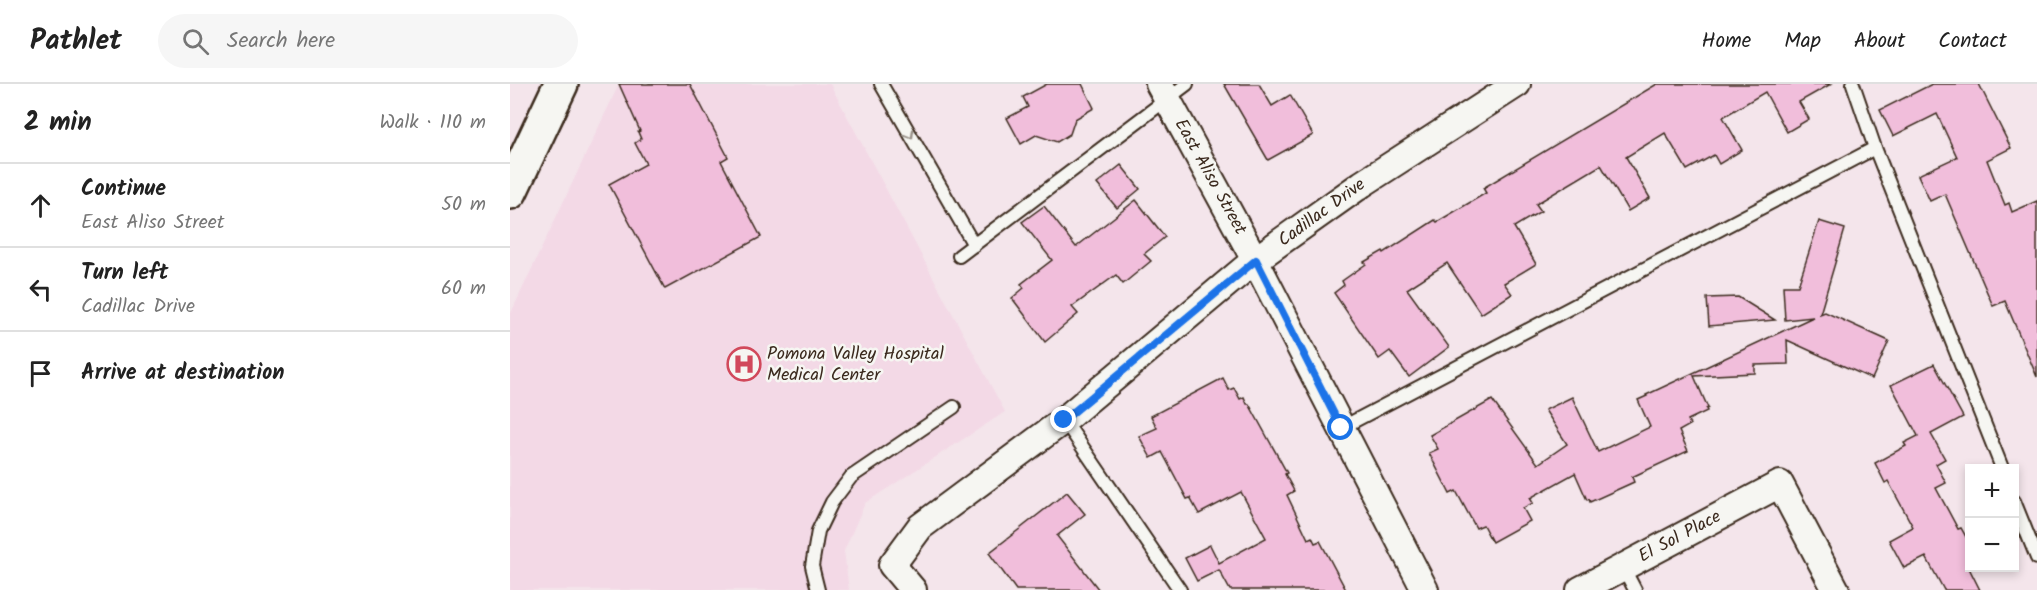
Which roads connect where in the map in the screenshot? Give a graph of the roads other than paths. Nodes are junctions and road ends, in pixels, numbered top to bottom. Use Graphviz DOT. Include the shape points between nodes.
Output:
graph roads {
  1 [pos="561,84"];
  2 [pos="881,84"];
  3 [pos="1517,84"];
  4 [pos="1853,84"];
  5 [pos="1171,89"];
  6 [pos="1875,148"];
  7 [pos="513,179"];
  8 [pos="974,245"];
  9 [pos="959,256"];
  10 [pos="1256,260"];
  11 [pos="954,407"];
  12 [pos="1064,420"];
  13 [pos="1341,428"];
  14 [pos="2000,464"];
  15 [pos="2019,513"];
  16 [pos="2037,558"];
  17 [pos="1623,567"];
  18 [pos="818,590"];
  19 [pos="913,590"];
  20 [pos="1180,590"];
  21 [pos="1425,590"];
  22 [pos="1580,590"];
  23 [pos="1635,590"];
  24 [pos="1836,590"];
  1 -- 7 [label="main road"];
  2 -- 8 [label="lane, one-way"];
  3 -- 10 [label="street, Cadillac Drive" via="1362,184"];
  4 -- 6 [label="lane"];
  5 -- 8 [label="lane"];
  5 -- 10 [label="street, East Aliso Street"];
  6 -- 13 [label="lane"];
  6 -- 14 [label="lane"];
  8 -- 9 [label="lane"];
  10 -- 12 [label="street, Cadillac Drive"];
  10 -- 13 [label="street, East Aliso Street"];
  11 -- 18 [label="lane" via="851,477 832,502 818,531 812,566"];
  12 -- 19 [label="street, Cadillac Drive" via="920,527 892,565"];
  12 -- 20 [label="lane"];
  13 -- 21 [label="street, East Aliso Street"];
  15 -- 16 [label="lane"];
  17 -- 22 [label="street, El Sol Place"];
  17 -- 23 [label="lane"];
  17 -- 24 [label="street, El Sol Place" via="1780,484"];
}
